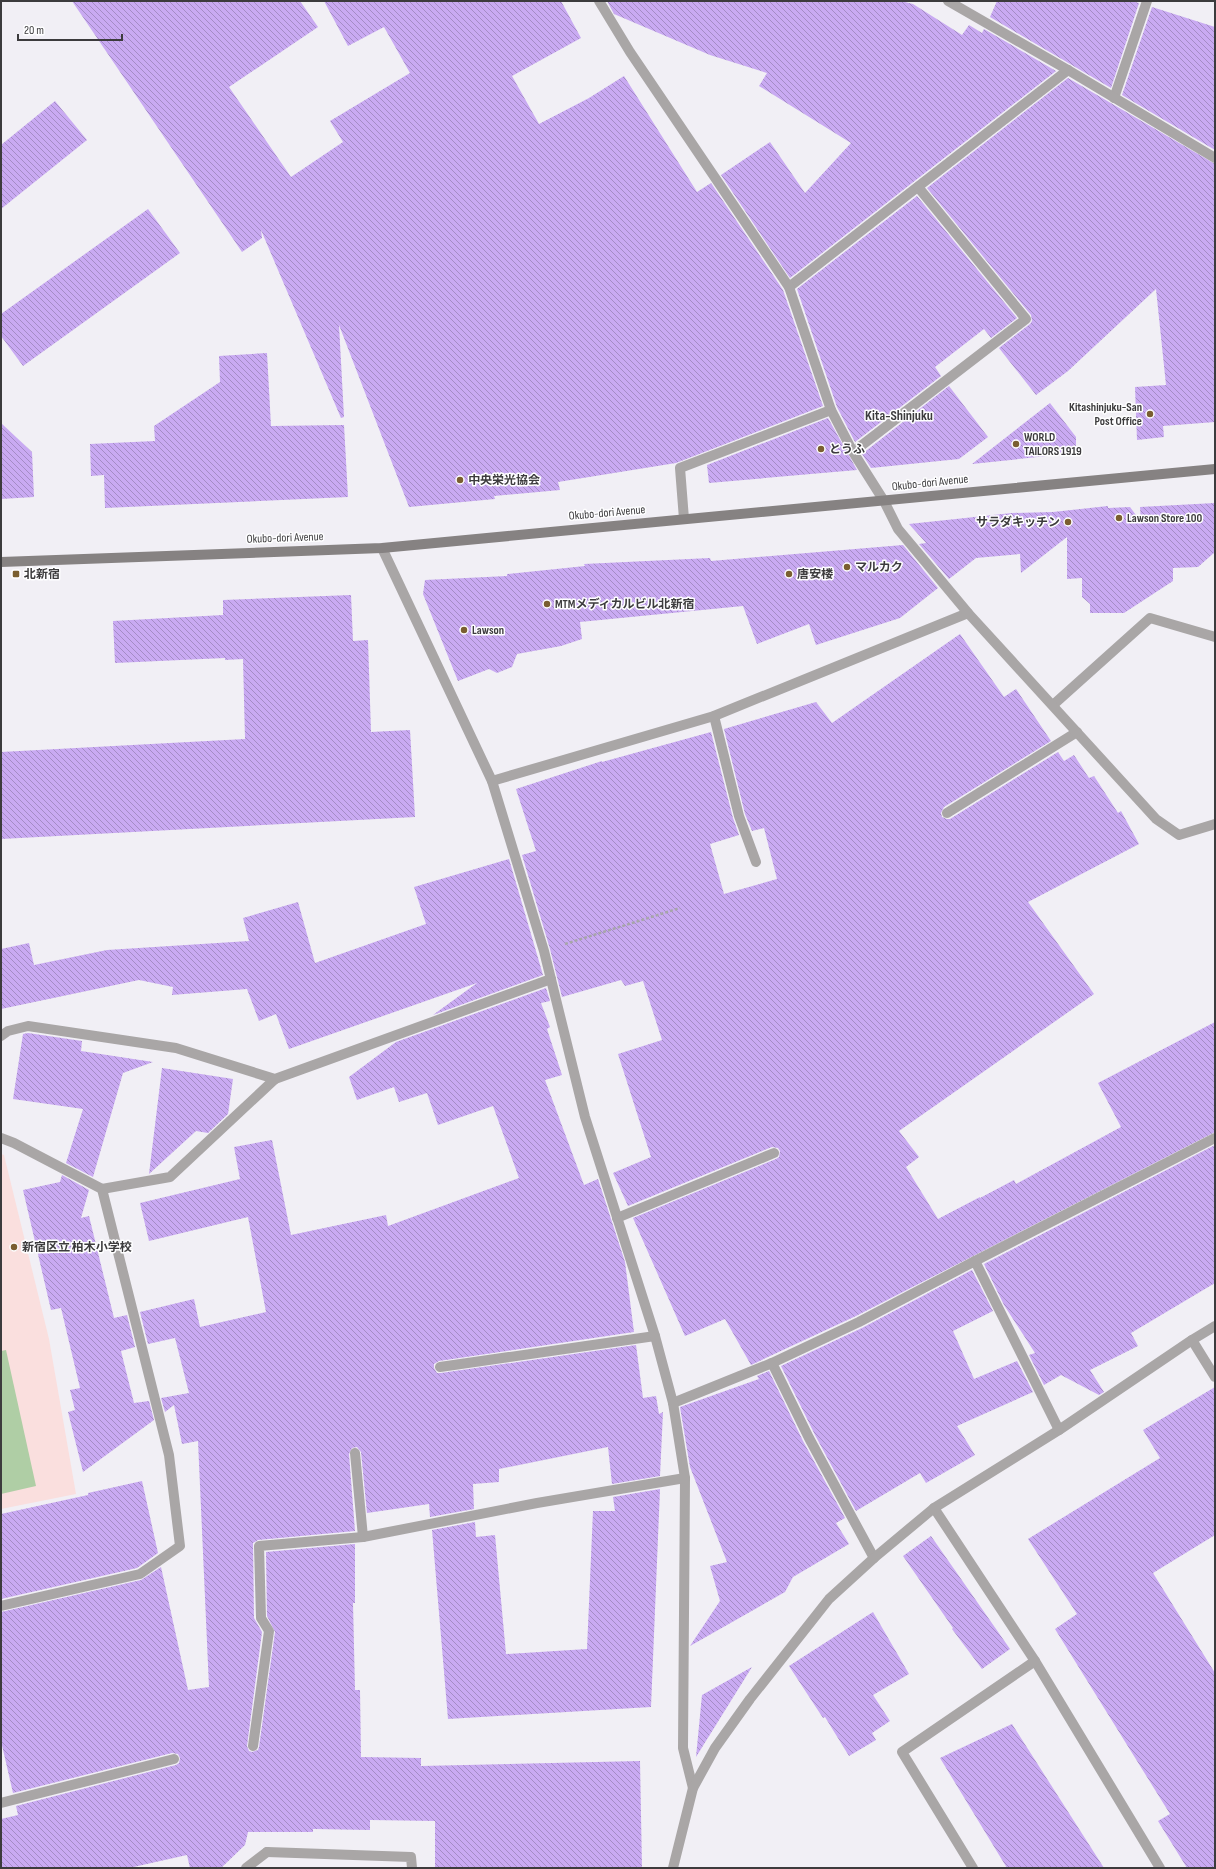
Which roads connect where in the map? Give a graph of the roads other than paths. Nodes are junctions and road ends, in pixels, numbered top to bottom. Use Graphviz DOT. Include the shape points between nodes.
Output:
graph roads {
  1 [pos="599,1"];
  2 [pos="948,1"];
  3 [pos="1147,1"];
  4 [pos="1068,70"];
  5 [pos="1114,98"];
  6 [pos="1215,158"];
  7 [pos="918,187"];
  8 [pos="789,287"];
  9 [pos="831,410"];
  10 [pos="853,452"];
  11 [pos="1215,468"];
  12 [pos="884,501"];
  13 [pos="684,519"];
  14 [pos="382,548"];
  15 [pos="1,562"];
  16 [pos="968,613"];
  17 [pos="1215,637"];
  18 [pos="1053,705"];
  19 [pos="714,716"];
  20 [pos="1077,732"];
  21 [pos="492,781"];
  22 [pos="947,813"];
  23 [pos="1215,824"];
  24 [pos="756,862"];
  25 [pos="551,979"];
  26 [pos="1,1036"];
  27 [pos="275,1079"];
  28 [pos="1,1138"];
  29 [pos="1215,1138"];
  30 [pos="774,1153"];
  31 [pos="102,1188"];
  32 [pos="617,1218"];
  33 [pos="974,1261"];
  34 [pos="1215,1326"];
  35 [pos="656,1336"];
  36 [pos="1192,1340"];
  37 [pos="772,1363"];
  38 [pos="440,1367"];
  39 [pos="1215,1377"];
  40 [pos="673,1403"];
  41 [pos="1058,1430"];
  42 [pos="355,1452"];
  43 [pos="685,1478"];
  44 [pos="934,1508"];
  45 [pos="363,1537"];
  46 [pos="874,1558"];
  47 [pos="1,1606"];
  48 [pos="1035,1661"];
  49 [pos="253,1746"];
  50 [pos="174,1759"];
  51 [pos="693,1788"];
  52 [pos="1,1803"];
  53 [pos="246,1868"];
  54 [pos="412,1868"];
  55 [pos="673,1868"];
  56 [pos="973,1868"];
  57 [pos="1160,1868"];
  1 -- 8 [label="street" via="630,52"];
  2 -- 4 [label="street"];
  3 -- 5 [label="street"];
  4 -- 5 [label="street"];
  4 -- 7 [label="street"];
  5 -- 6 [label="street"];
  7 -- 8 [label="street"];
  7 -- 10 [label="street" via="1026,319"];
  8 -- 9 [label="street"];
  9 -- 10 [label="street"];
  9 -- 13 [label="street" via="680,468"];
  10 -- 12 [label="street"];
  11 -- 12 [label="main road, Okubo-dori Avenue"];
  12 -- 13 [label="main road, Okubo-dori Avenue"];
  12 -- 16 [label="street" via="898,529"];
  13 -- 14 [label="main road, Okubo-dori Avenue"];
  14 -- 15 [label="main road, Okubo-dori Avenue"];
  14 -- 21 [label="street"];
  16 -- 18 [label="street"];
  16 -- 19 [label="street"];
  17 -- 18 [label="street" via="1150,618"];
  18 -- 20 [label="street"];
  19 -- 21 [label="street"];
  19 -- 24 [label="street" via="740,816"];
  20 -- 22 [label="street"];
  20 -- 23 [label="street" via="1156,819 1179,835"];
  21 -- 25 [label="street"];
  25 -- 27 [label="street"];
  25 -- 32 [label="street" via="585,1117"];
  26 -- 27 [label="street" via="8,1031 28,1026 176,1048"];
  27 -- 31 [label="street" via="170,1177"];
  28 -- 31 [label="street" via="14,1142"];
  29 -- 33 [label="street"];
  30 -- 32 [label="street"];
  31 -- 47 [label="street" via="169,1455 180,1546 140,1574"];
  32 -- 35 [label="street"];
  33 -- 37 [label="street" via="859,1322"];
  33 -- 41 [label="street"];
  34 -- 36 [label="street"];
  35 -- 38 [label="street"];
  35 -- 40 [label="street"];
  36 -- 39 [label="street"];
  36 -- 41 [label="street"];
  37 -- 40 [label="street"];
  37 -- 46 [label="street"];
  40 -- 43 [label="street"];
  41 -- 44 [label="street"];
  42 -- 45 [label="street"];
  43 -- 45 [label="street" via="537,1503"];
  43 -- 51 [label="street" via="683,1748"];
  44 -- 46 [label="street"];
  44 -- 48 [label="street"];
  45 -- 49 [label="street" via="259,1546 261,1618 269,1631"];
  46 -- 51 [label="street" via="829,1599 750,1699 715,1748"];
  48 -- 56 [label="street" via="902,1752"];
  48 -- 57 [label="street"];
  50 -- 52 [label="street"];
  51 -- 55 [label="street"];
  53 -- 54 [label="street" via="266,1852 411,1857"];
}
